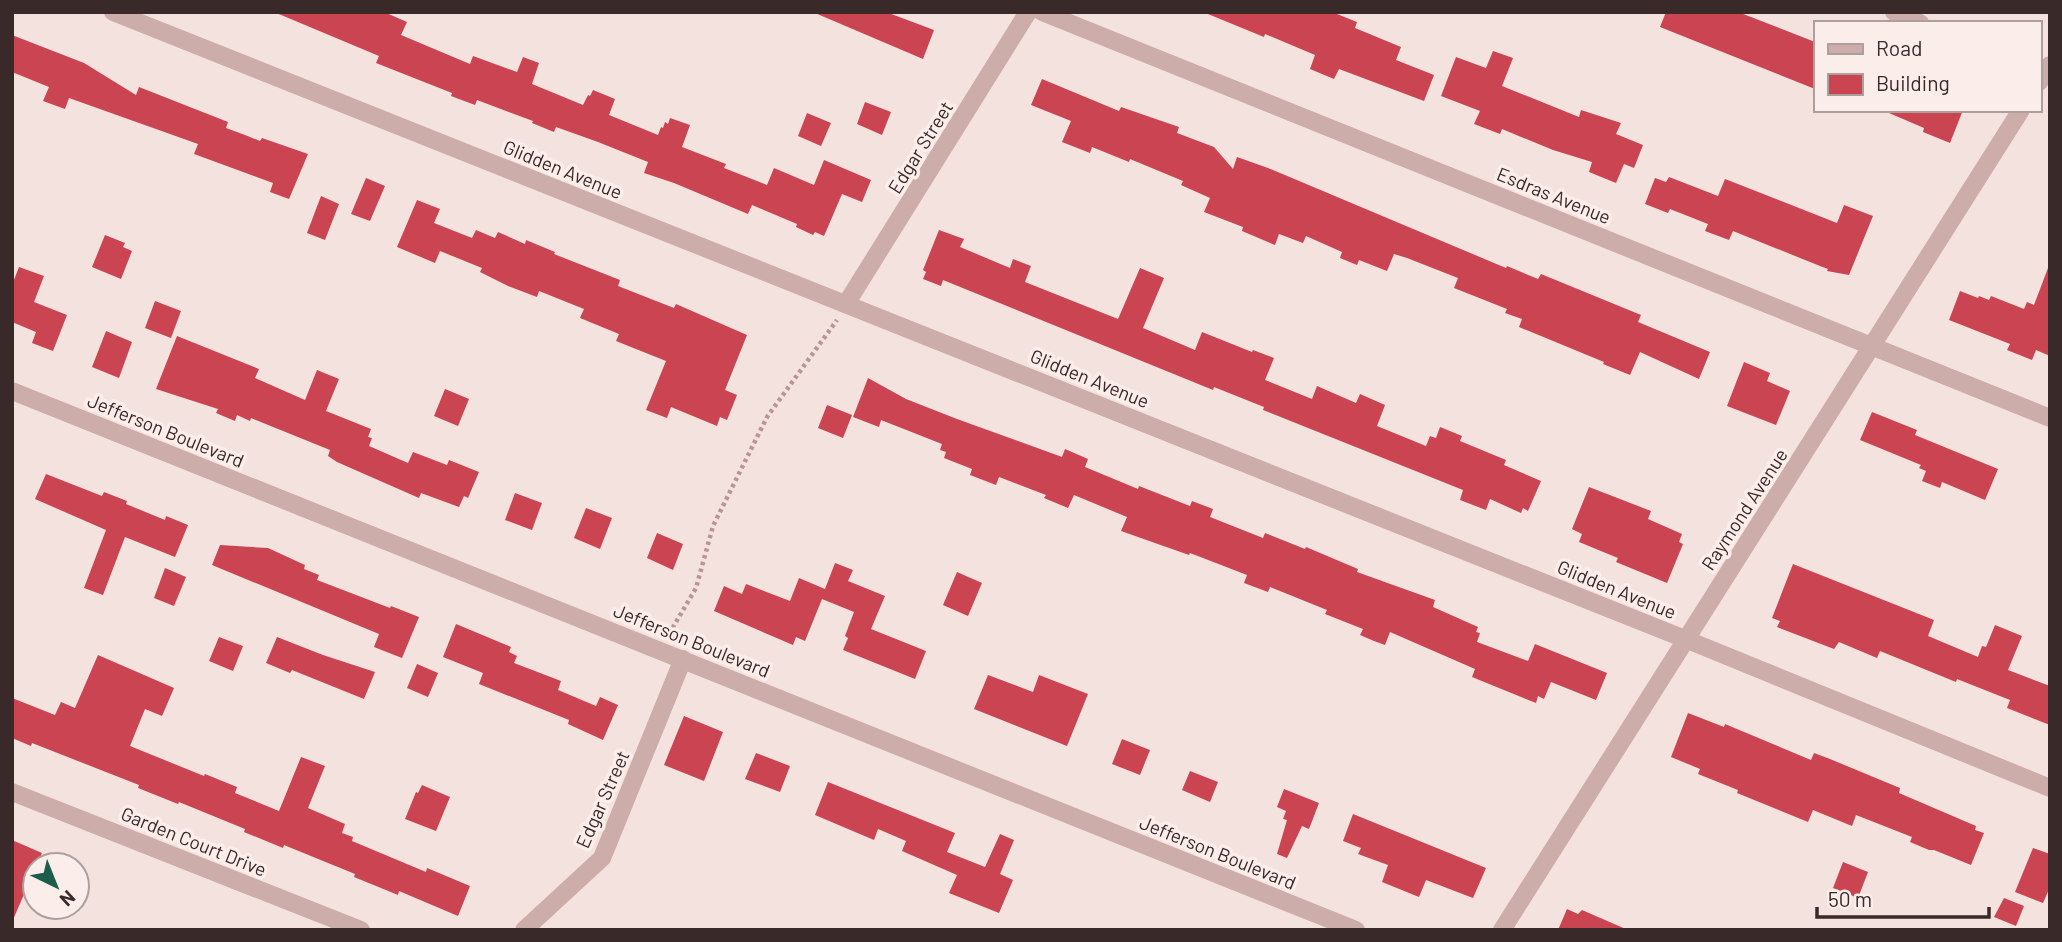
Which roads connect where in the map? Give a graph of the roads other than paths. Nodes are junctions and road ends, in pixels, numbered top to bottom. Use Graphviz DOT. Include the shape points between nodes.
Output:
graph roads {
  1 [pos="113,12"];
  2 [pos="1028,12"];
  3 [pos="1042,12"];
  4 [pos="1894,12"];
  5 [pos="1915,21"];
  6 [pos="2020,112"];
  7 [pos="842,311"];
  8 [pos="1874,347"];
  9 [pos="12,391"];
  10 [pos="2050,418"];
  11 [pos="1685,639"];
  12 [pos="683,659"];
  13 [pos="2050,788"];
  14 [pos="12,792"];
  15 [pos="361,930"];
  16 [pos="524,930"];
  17 [pos="1356,930"];
  18 [pos="1502,930"];
  1 -- 7 [label="street, Glidden Avenue"];
  2 -- 7 [label="street, Edgar Street"];
  3 -- 8 [label="street, Esdras Avenue"];
  4 -- 5 [label="street"];
  6 -- 8 [label="street, Raymond Avenue"];
  7 -- 11 [label="street, Glidden Avenue"];
  8 -- 10 [label="street, Esdras Avenue"];
  8 -- 11 [label="street, Raymond Avenue"];
  9 -- 12 [label="street, Jefferson Boulevard"];
  11 -- 13 [label="street, Glidden Avenue"];
  11 -- 18 [label="street, Raymond Avenue"];
  12 -- 16 [label="street, Edgar Street" via="602,858"];
  12 -- 17 [label="street, Jefferson Boulevard"];
  14 -- 15 [label="street, Garden Court Drive"];
}
